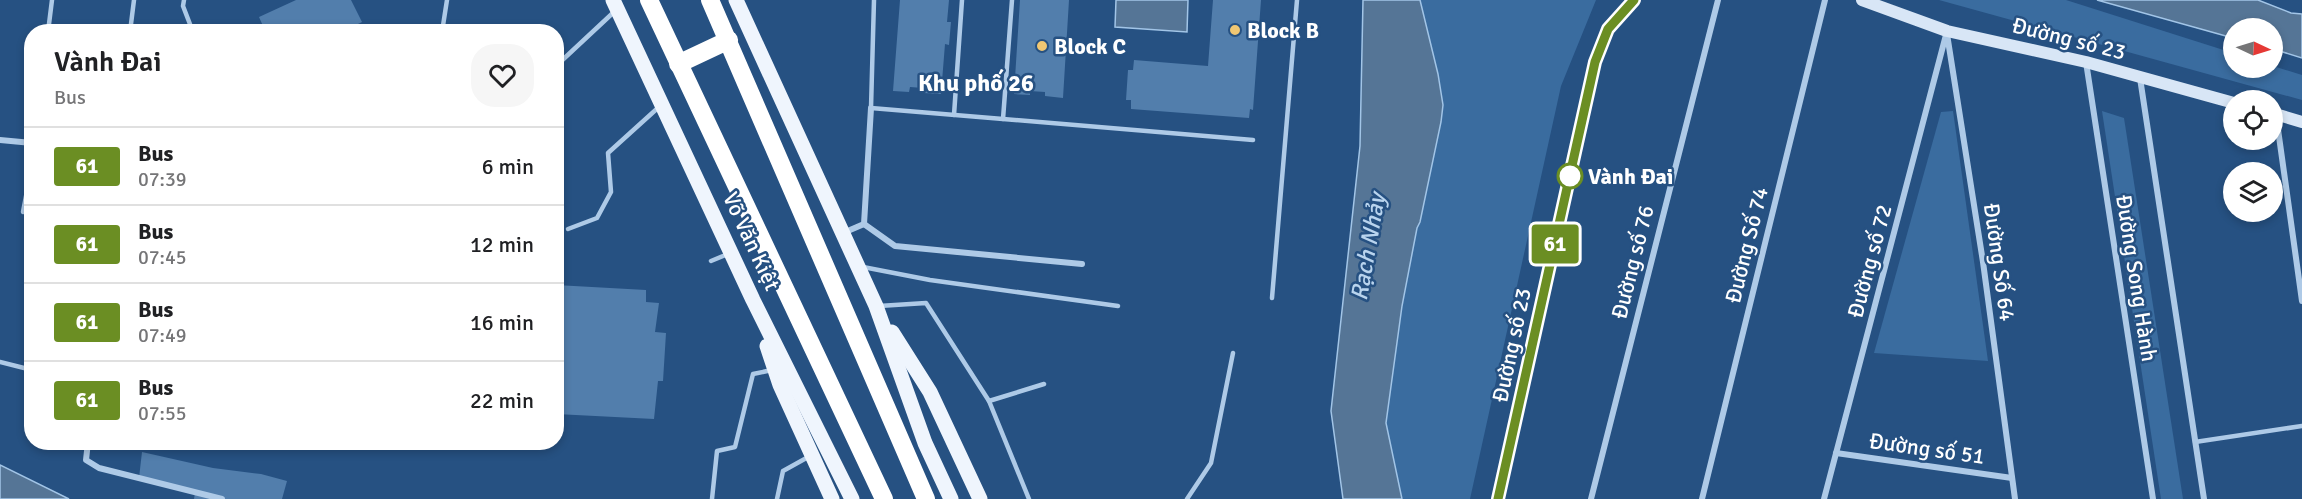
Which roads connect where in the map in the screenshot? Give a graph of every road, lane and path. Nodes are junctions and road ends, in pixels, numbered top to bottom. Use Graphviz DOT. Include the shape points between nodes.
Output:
graph roads {
  1 [pos="52,0"];
  2 [pos="134,0"];
  3 [pos="183,0"];
  4 [pos="447,0"];
  5 [pos="649,0"];
  6 [pos="710,0"];
  7 [pos="736,0"];
  8 [pos="874,0"];
  9 [pos="962,0"];
  10 [pos="1012,0"];
  11 [pos="1297,0"];
  12 [pos="1634,0"];
  13 [pos="1718,0"];
  14 [pos="1825,0"];
  15 [pos="1862,0"];
  16 [pos="615,4"];
  17 [pos="49,24"];
  18 [pos="131,24"];
  19 [pos="190,24"];
  20 [pos="443,24"];
  21 [pos="1947,31"];
  22 [pos="729,40"];
  23 [pos="564,58"];
  24 [pos="2086,62"];
  25 [pos="678,64"];
  26 [pos="2140,78"];
  27 [pos="2223,100"];
  28 [pos="662,104"];
  29 [pos="870,108"];
  30 [pos="954,115"];
  31 [pos="2283,117"];
  32 [pos="1003,119"];
  33 [pos="2302,122"];
  34 [pos="0,140"];
  35 [pos="1253,140"];
  36 [pos="24,142"];
  37 [pos="2279,150"];
  38 [pos="24,207"];
  39 [pos="23,212"];
  40 [pos="864,224"];
  41 [pos="568,229"];
  42 [pos="842,234"];
  43 [pos="730,253"];
  44 [pos="711,261"];
  45 [pos="1082,264"];
  46 [pos="857,266"];
  47 [pos="1272,298"];
  48 [pos="753,300"];
  49 [pos="2302,301"];
  50 [pos="876,306"];
  51 [pos="1118,306"];
  52 [pos="1233,353"];
  53 [pos="0,362"];
  54 [pos="24,368"];
  55 [pos="775,370"];
  56 [pos="1044,384"];
  57 [pos="989,402"];
  58 [pos="2302,426"];
  59 [pos="2195,442"];
  60 [pos="87,450"];
  61 [pos="1836,453"];
  62 [pos="812,455"];
  63 [pos="2012,478"];
  64 [pos="222,499"];
  65 [pos="712,499"];
  66 [pos="777,499"];
  67 [pos="832,499"];
  68 [pos="852,499"];
  69 [pos="884,499"];
  70 [pos="926,499"];
  71 [pos="951,499"];
  72 [pos="980,499"];
  73 [pos="1029,499"];
  74 [pos="1187,499"];
  75 [pos="1498,499"];
  76 [pos="1591,499"];
  77 [pos="1702,499"];
  78 [pos="1824,499"];
  79 [pos="2015,499"];
  80 [pos="2153,499"];
  81 [pos="2204,499"];
  1 -- 17 [label="lane"];
  2 -- 18 [label="lane"];
  3 -- 19 [label="lane"];
  4 -- 20 [label="lane"];
  5 -- 25 [label="highway, Võ Văn Kiệt"];
  6 -- 22 [label="highway"];
  7 -- 42 [label="main road"];
  8 -- 29 [label="lane"];
  9 -- 30 [label="lane"];
  10 -- 32 [label="lane"];
  11 -- 47 [label="lane"];
  12 -- 75 [label="street, Đường số 23" via="1608,29 1595,62"];
  13 -- 76 [label="street, Đường số 76"];
  14 -- 77 [label="street, Đường Số 74"];
  15 -- 21 [label="street, Đường số 23"];
  16 -- 23 [label="lane"];
  16 -- 28 [label="main road, Võ Văn Kiệt"];
  21 -- 24 [label="street, Đường số 23"];
  21 -- 61 [label="street, Đường số 72"];
  21 -- 63 [label="street, Đường Số 64"];
  22 -- 25 [label="highway"];
  22 -- 70 [label="highway"];
  24 -- 26 [label="street, Đường số 23"];
  24 -- 80 [label="street, Đường Song Hành"];
  25 -- 69 [label="highway, Võ Văn Kiệt"];
  26 -- 27 [label="street, Đường số 23"];
  26 -- 59 [label="street, Đường Song Hành"];
  28 -- 41 [label="lane" via="608,153 610,192 597,219"];
  28 -- 43 [label="main road, Võ Văn Kiệt"];
  29 -- 30 [label="lane"];
  29 -- 40 [label="street"];
  30 -- 32 [label="lane"];
  31 -- 33 [label="street"];
  32 -- 35 [label="lane"];
  34 -- 36 [label="street"];
  37 -- 49 [label="street"];
  38 -- 39 [label="lane"];
  40 -- 42 [label="street"];
  40 -- 45 [label="street" via="895,246"];
  42 -- 46 [label="main road"];
  43 -- 44 [label="lane"];
  43 -- 48 [label="main road, Võ Văn Kiệt"];
  46 -- 50 [label="main road"];
  46 -- 51 [label="lane"];
  48 -- 55 [label="main road"];
  48 -- 68 [label="main road, Võ Văn Kiệt"];
  50 -- 57 [label="lane" via="927,303"];
  50 -- 71 [label="main road" via="925,443"];
  50 -- 72 [label="main road" via="930,392"];
  52 -- 74 [label="lane" via="1211,463"];
  53 -- 54 [label="lane"];
  55 -- 62 [label="main road"];
  55 -- 65 [label="lane" via="753,374 735,447 717,451"];
  56 -- 57 [label="lane"];
  57 -- 73 [label="lane"];
  58 -- 59 [label="lane"];
  59 -- 81 [label="street, Đường Song Hành"];
  60 -- 64 [label="street" via="86,460 99,468"];
  61 -- 63 [label="street, Đường số 51"];
  61 -- 78 [label="street, Đường số 72"];
  62 -- 66 [label="lane" via="783,471"];
  62 -- 67 [label="main road"];
  63 -- 79 [label="street, Đường Số 64"];
}
